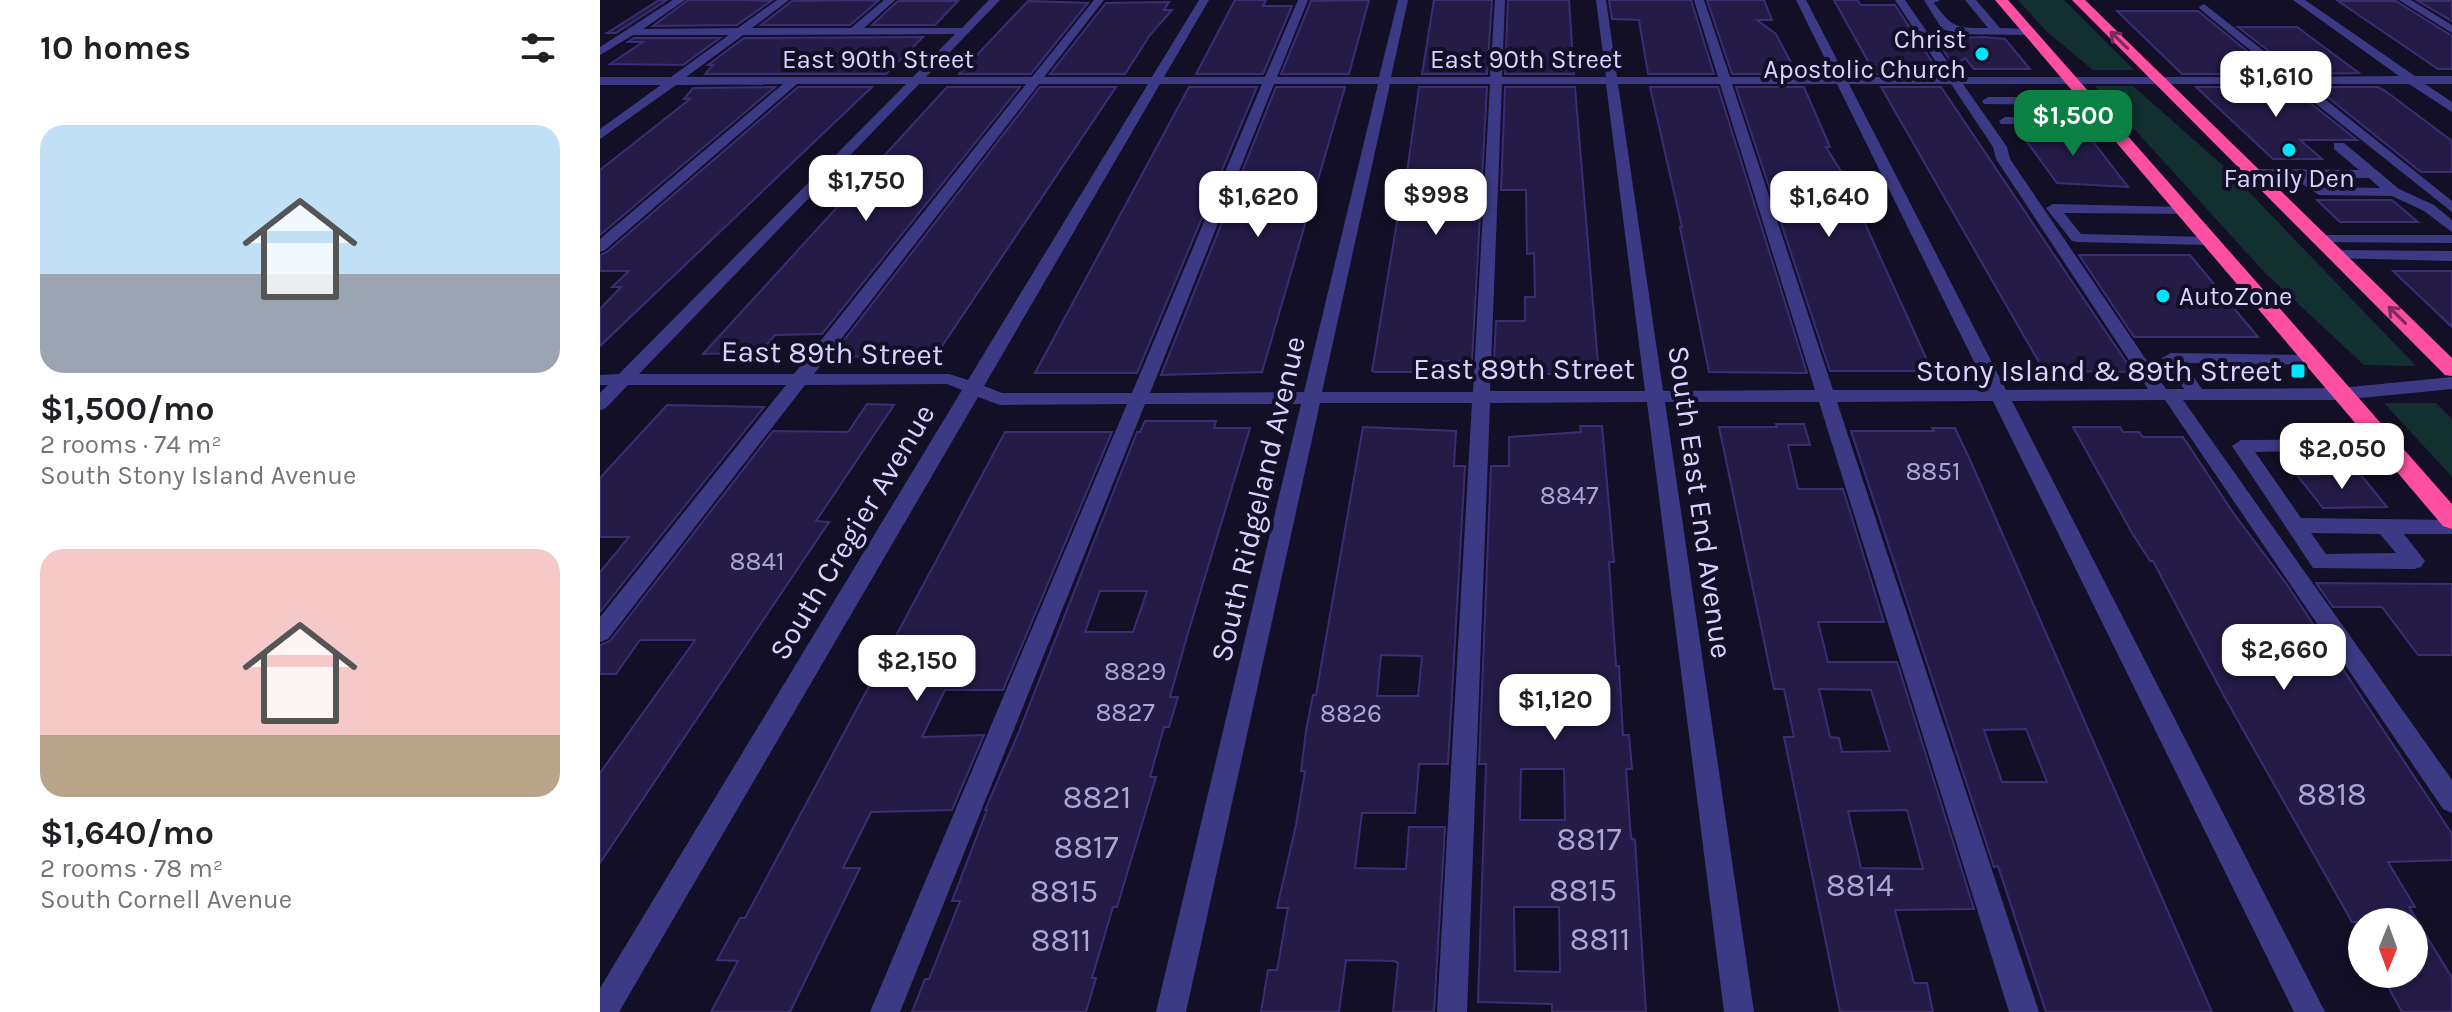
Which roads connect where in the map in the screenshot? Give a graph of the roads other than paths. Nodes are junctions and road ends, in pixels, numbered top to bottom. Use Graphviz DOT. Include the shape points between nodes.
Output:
graph roads {
  1 [pos="680,0"];
  2 [pos="784,0"];
  3 [pos="890,0"];
  4 [pos="995,0"];
  5 [pos="1099,0"];
  6 [pos="1204,0"];
  7 [pos="1303,0"];
  8 [pos="1403,0"];
  9 [pos="1500,0"];
  10 [pos="1601,0"];
  11 [pos="1699,0"];
  12 [pos="1801,0"];
  13 [pos="1900,0"];
  14 [pos="1935,0"];
  15 [pos="1970,0"];
  16 [pos="2001,0"];
  17 [pos="2078,0"];
  18 [pos="2298,0"];
  19 [pos="2404,0"];
  20 [pos="2204,7"];
  21 [pos="2452,30"];
  22 [pos="965,31"];
  23 [pos="630,32"];
  24 [pos="741,32"];
  25 [pos="853,32"];
  26 [pos="1997,32"];
  27 [pos="2029,32"];
  28 [pos="600,52"];
  29 [pos="1725,80"];
  30 [pos="1841,80"];
  31 [pos="1954,80"];
  32 [pos="2071,80"];
  33 [pos="2160,80"];
  34 [pos="2294,80"];
  35 [pos="2412,80"];
  36 [pos="2452,80"];
  37 [pos="600,81"];
  38 [pos="674,81"];
  39 [pos="794,81"];
  40 [pos="916,81"];
  41 [pos="1034,81"];
  42 [pos="1156,81"];
  43 [pos="1269,81"];
  44 [pos="1385,81"];
  45 [pos="1496,81"];
  46 [pos="1612,81"];
  47 [pos="1988,101"];
  48 [pos="2089,101"];
  49 [pos="2452,108"];
  50 [pos="2005,121"];
  51 [pos="2106,121"];
  52 [pos="600,135"];
  53 [pos="2339,146"];
  54 [pos="2253,173"];
  55 [pos="2295,173"];
  56 [pos="2375,174"];
  57 [pos="2394,192"];
  58 [pos="2452,208"];
  59 [pos="2183,211"];
  60 [pos="2452,228"];
  61 [pos="2320,239"];
  62 [pos="2452,239"];
  63 [pos="2209,241"];
  64 [pos="600,247"];
  65 [pos="2336,255"];
  66 [pos="2452,256"];
  67 [pos="2310,360"];
  68 [pos="2452,370"];
  69 [pos="800,379"];
  70 [pos="600,380"];
  71 [pos="624,380"];
  72 [pos="2452,383"];
  73 [pos="972,388"];
  74 [pos="2340,394"];
  75 [pos="2000,395"];
  76 [pos="2166,395"];
  77 [pos="2197,395"];
  78 [pos="1827,396"];
  79 [pos="1483,397"];
  80 [pos="1655,397"];
  81 [pos="1138,398"];
  82 [pos="1312,398"];
  83 [pos="600,404"];
  84 [pos="2385,445"];
  85 [pos="2452,520"];
  86 [pos="2295,525"];
  87 [pos="2386,527"];
  88 [pos="2452,527"];
  89 [pos="600,633"];
  90 [pos="2452,801"];
  91 [pos="602,1012"];
  92 [pos="885,1012"];
  93 [pos="1171,1012"];
  94 [pos="1452,1012"];
  95 [pos="1739,1012"];
  96 [pos="2024,1012"];
  97 [pos="2310,1012"];
  1 -- 23 [label="street"];
  2 -- 24 [label="street"];
  3 -- 25 [label="street"];
  4 -- 22 [label="street"];
  5 -- 41 [label="street"];
  6 -- 42 [label="street, South Cregier Avenue"];
  7 -- 43 [label="street"];
  8 -- 44 [label="street, South Ridgeland Avenue"];
  9 -- 45 [label="street"];
  10 -- 46 [label="street, South East End Avenue"];
  11 -- 29 [label="street"];
  12 -- 30 [label="street"];
  13 -- 31 [label="street"];
  14 -- 26 [label="street" via="1928,2 1946,27"];
  15 -- 26 [label="street"];
  16 -- 27 [label="highway"];
  33 -- 17 [label="highway, one-way"];
  18 -- 35 [label="street"];
  19 -- 21 [label="street"];
  20 -- 34 [label="street"];
  22 -- 25 [label="street"];
  22 -- 40 [label="street"];
  23 -- 24 [label="street"];
  23 -- 28 [label="street"];
  24 -- 25 [label="street"];
  24 -- 38 [label="street"];
  26 -- 27 [label="street"];
  27 -- 32 [label="highway"];
  29 -- 30 [label="street, East 90th Street"];
  29 -- 46 [label="street, East 90th Street"];
  29 -- 78 [label="street"];
  30 -- 31 [label="street, East 90th Street"];
  30 -- 75 [label="street"];
  31 -- 32 [label="street, East 90th Street"];
  31 -- 76 [label="street"];
  32 -- 33 [label="street, East 90th Street"];
  32 -- 48 [label="highway"];
  33 -- 34 [label="street, East 90th Street"];
  33 -- 54 [label="highway"];
  34 -- 35 [label="street, East 90th Street"];
  34 -- 58 [label="street"];
  35 -- 36 [label="street, East 90th Street"];
  35 -- 49 [label="street"];
  37 -- 38 [label="street, East 90th Street"];
  38 -- 39 [label="street, East 90th Street"];
  38 -- 52 [label="street"];
  39 -- 40 [label="street, East 90th Street"];
  39 -- 64 [label="street"];
  40 -- 41 [label="street, East 90th Street"];
  40 -- 71 [label="street"];
  41 -- 42 [label="street, East 90th Street"];
  41 -- 69 [label="street"];
  42 -- 43 [label="street, East 90th Street"];
  42 -- 73 [label="street, South Cregier Avenue"];
  43 -- 44 [label="street, East 90th Street"];
  43 -- 81 [label="street"];
  44 -- 45 [label="street, East 90th Street"];
  44 -- 82 [label="street, South Ridgeland Avenue"];
  45 -- 46 [label="street, East 90th Street"];
  45 -- 79 [label="street"];
  46 -- 80 [label="street, South East End Avenue"];
  47 -- 48 [label="street"];
  48 -- 51 [label="highway"];
  50 -- 51 [label="street"];
  51 -- 59 [label="highway"];
  53 -- 56 [label="street"];
  54 -- 55 [label="street"];
  54 -- 61 [label="highway"];
  55 -- 56 [label="street"];
  55 -- 57 [label="street" via="2319,191"];
  56 -- 57 [label="street"];
  57 -- 60 [label="street" via="2429,208"];
  59 -- 63 [label="highway"];
  59 -- 63 [label="street" via="2053,208 2077,238"];
  61 -- 62 [label="street"];
  61 -- 65 [label="highway"];
  63 -- 67 [label="highway"];
  65 -- 66 [label="street"];
  68 -- 65 [label="highway, one-way"];
  67 -- 74 [label="highway"];
  67 -- 77 [label="street" via="2171,358"];
  69 -- 71 [label="street, East 89th Street"];
  69 -- 73 [label="street, East 89th Street" via="949,379"];
  69 -- 89 [label="street"];
  70 -- 71 [label="street, East 89th Street"];
  71 -- 83 [label="street"];
  72 -- 74 [label="street, East 89th Street"];
  73 -- 81 [label="street, East 89th Street" via="1000,399"];
  73 -- 91 [label="street, South Cregier Avenue"];
  74 -- 77 [label="street, East 89th Street"];
  74 -- 84 [label="highway"];
  75 -- 76 [label="street, East 89th Street"];
  75 -- 78 [label="street, East 89th Street"];
  75 -- 97 [label="street"];
  76 -- 77 [label="street, East 89th Street"];
  76 -- 90 [label="street"];
  78 -- 80 [label="street, East 89th Street"];
  78 -- 96 [label="street"];
  79 -- 80 [label="street, East 89th Street"];
  79 -- 82 [label="street, East 89th Street"];
  79 -- 94 [label="street"];
  80 -- 95 [label="street, South East End Avenue"];
  81 -- 82 [label="street, East 89th Street"];
  81 -- 92 [label="street"];
  82 -- 93 [label="street, South Ridgeland Avenue"];
  84 -- 85 [label="highway"];
  84 -- 86 [label="street" via="2241,446"];
  86 -- 87 [label="street"];
  86 -- 87 [label="street" via="2320,562 2414,561"];
  87 -- 88 [label="street"];
}
